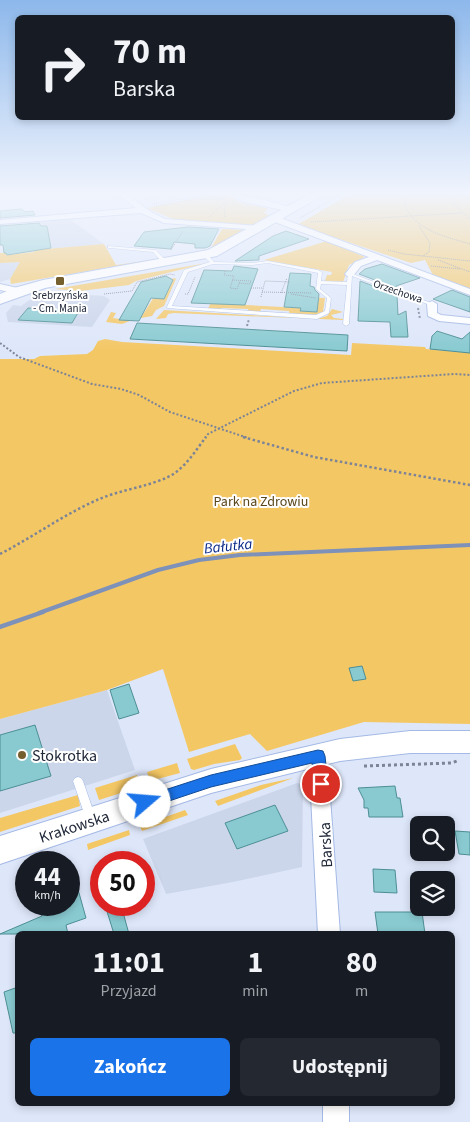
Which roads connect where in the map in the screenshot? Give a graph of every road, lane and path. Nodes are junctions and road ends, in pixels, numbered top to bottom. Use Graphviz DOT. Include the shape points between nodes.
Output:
graph roads {
  1 [pos="173,246"];
  2 [pos="227,246"];
  3 [pos="349,246"];
  4 [pos="430,246"];
  5 [pos="110,247"];
  6 [pos="421,256"];
  7 [pos="378,257"];
  8 [pos="163,260"];
  9 [pos="470,261"];
  10 [pos="208,262"];
  11 [pos="470,272"];
  12 [pos="178,276"];
  13 [pos="287,278"];
  14 [pos="349,279"];
  15 [pos="232,280"];
  16 [pos="239,282"];
  17 [pos="286,282"];
  18 [pos="290,282"];
  19 [pos="318,282"];
  20 [pos="0,287"];
  21 [pos="263,288"];
  22 [pos="19,291"];
  23 [pos="262,292"];
  24 [pos="470,292"];
  25 [pos="281,293"];
  26 [pos="104,294"];
  27 [pos="176,294"];
  28 [pos="291,294"];
  29 [pos="315,295"];
  30 [pos="327,296"];
  31 [pos="261,297"];
  32 [pos="0,300"];
  33 [pos="432,304"];
  34 [pos="414,305"];
  35 [pos="420,318"];
  36 [pos="470,321"];
  37 [pos="346,324"];
  38 [pos="0,343"];
  39 [pos="470,375"];
  40 [pos="216,429"];
  41 [pos="470,485"];
  42 [pos="0,554"];
  43 [pos="470,742"];
  44 [pos="318,756"];
  45 [pos="451,763"];
  46 [pos="357,766"];
  47 [pos="78,781"];
  48 [pos="92,820"];
  49 [pos="0,850"];
  50 [pos="329,931"];
  51 [pos="336,1106"];
  52 [pos="336,1122"];
  1 -- 8 [label="path"];
  2 -- 10 [label="street"];
  3 -- 7 [label="street"];
  4 -- 6 [label="path" via="430,252"];
  5 -- 8 [label="lane" via="152,250"];
  7 -- 14 [label="street, Orzechowa" via="358,264 351,270"];
  7 -- 24 [label="street"];
  8 -- 10 [label="street"];
  8 -- 22 [label="street"];
  9 -- 11 [label="path" via="432,258"];
  10 -- 15 [label="path" via="227,267 224,276 234,276"];
  10 -- 19 [label="lane" via="244,266 268,262 315,270 320,272"];
  10 -- 27 [label="lane" via="186,271"];
  10 -- 27 [label="path" via="198,269 188,294"];
  12 -- 26 [label="path" via="170,274 137,282 132,291"];
  13 -- 17 [label="path"];
  14 -- 19 [label="lane"];
  14 -- 33 [label="lane, Orzechowa"];
  14 -- 37 [label="lane"];
  15 -- 16 [label="path"];
  15 -- 16 [label="path" via="230,288 237,289"];
  16 -- 21 [label="path"];
  17 -- 18 [label="path"];
  17 -- 21 [label="path" via="265,281"];
  17 -- 25 [label="path"];
  19 -- 30 [label="lane" via="318,289"];
  20 -- 22 [label="street"];
  21 -- 23 [label="path"];
  22 -- 32 [label="street"];
  23 -- 25 [label="path"];
  23 -- 31 [label="path"];
  25 -- 28 [label="path"];
  27 -- 30 [label="lane" via="170,307 173,309 317,317 328,312"];
  28 -- 30 [label="path"];
  28 -- 30 [label="path" via="304,298"];
  29 -- 30 [label="lane"];
  33 -- 36 [label="street, Orzechowa" via="432,314 439,318"];
  34 -- 35 [label="path" via="418,305"];
  38 -- 40 [label="path" via="19,358 92,384 139,395 170,412"];
  39 -- 40 [label="path" via="322,383 294,391"];
  40 -- 41 [label="path" via="314,457"];
  40 -- 42 [label="path" via="170,476 99,499 56,520"];
  43 -- 44 [label="street, Krakowska" via="386,744"];
  44 -- 48 [label="street, Krakowska" via="211,781"];
  44 -- 50 [label="street, Barska"];
  45 -- 46 [label="path"];
  47 -- 48 [label="lane"];
  48 -- 49 [label="street, Krakowska"];
  51 -- 52 [label="street"];
}
